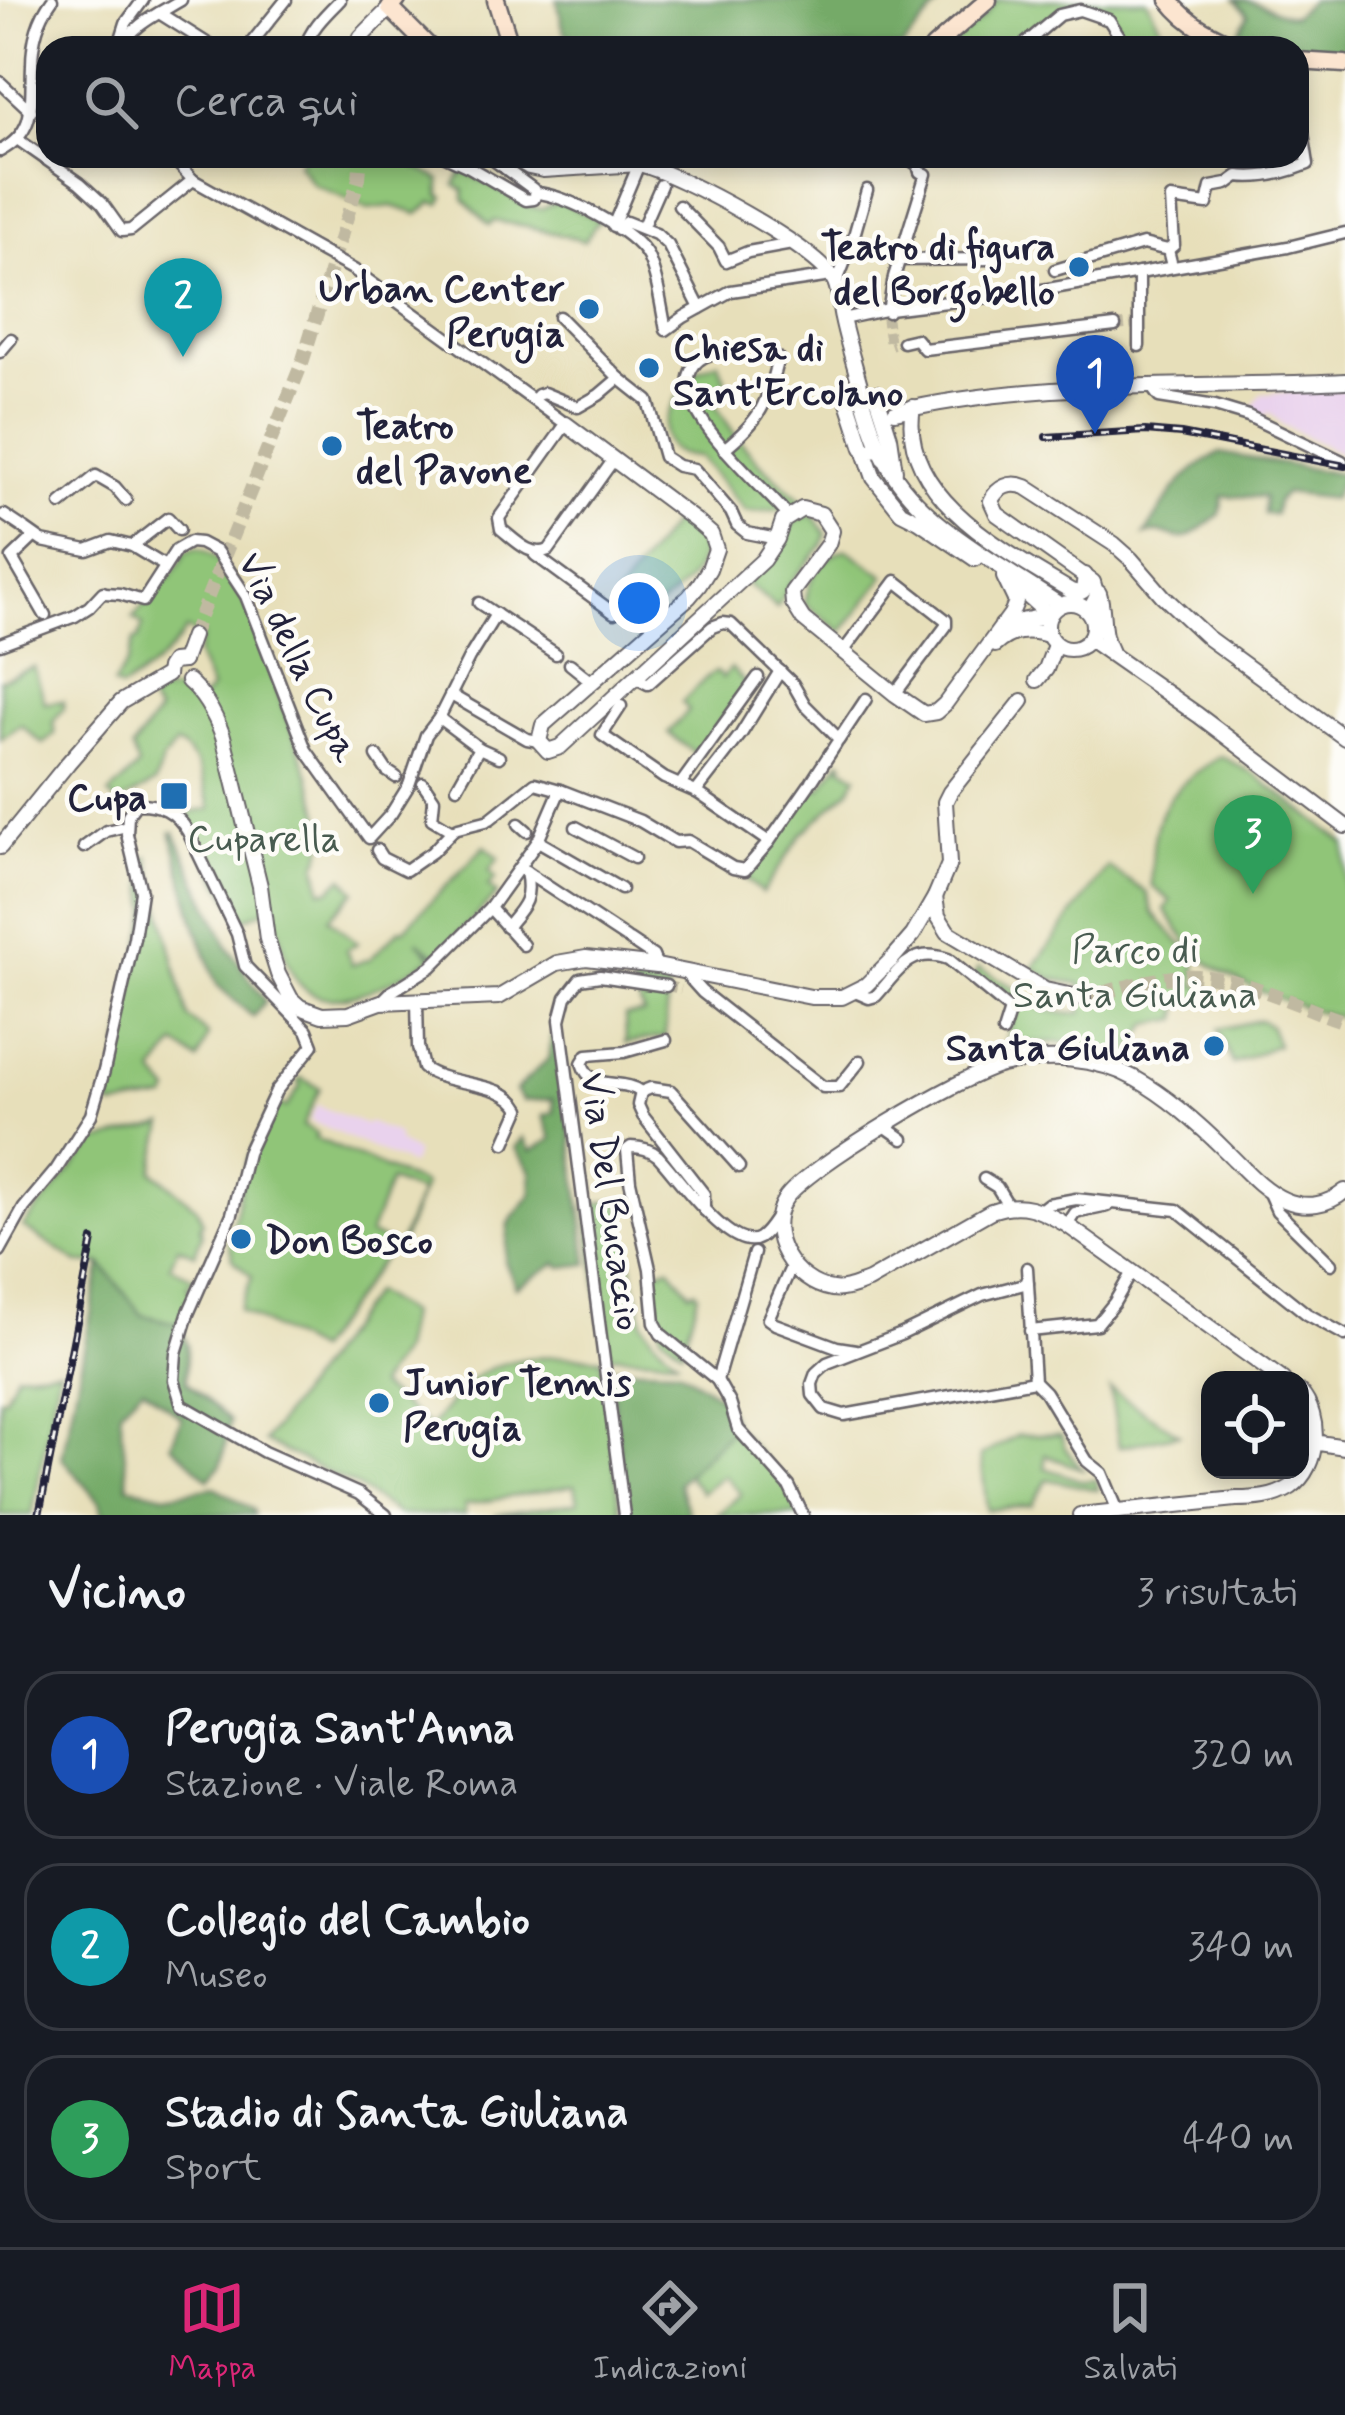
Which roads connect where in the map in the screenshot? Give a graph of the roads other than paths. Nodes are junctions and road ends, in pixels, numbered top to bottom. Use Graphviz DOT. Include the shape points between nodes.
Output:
graph roads {
  1 [pos="143,0"];
  2 [pos="181,0"];
  3 [pos="286,0"];
  4 [pos="340,0"];
  5 [pos="496,0"];
  6 [pos="988,0"];
  7 [pos="1169,0"];
  8 [pos="49,3"];
  9 [pos="394,4"];
  10 [pos="159,13"];
  11 [pos="123,36"];
  12 [pos="127,36"];
  13 [pos="196,36"];
  14 [pos="257,36"];
  15 [pos="311,36"];
  16 [pos="369,36"];
  17 [pos="420,36"];
  18 [pos="507,36"];
  19 [pos="947,36"];
  20 [pos="1034,36"];
  21 [pos="1119,36"];
  22 [pos="1218,36"];
  23 [pos="1309,62"];
  24 [pos="1345,64"];
  25 [pos="0,82"];
  26 [pos="31,111"];
  27 [pos="17,139"];
  28 [pos="0,151"];
  29 [pos="36,151"];
  30 [pos="61,168"];
  31 [pos="182,168"];
  32 [pos="472,168"];
  33 [pos="506,168"];
  34 [pos="534,168"];
  35 [pos="575,168"];
  36 [pos="638,168"];
  37 [pos="651,168"];
  38 [pos="919,168"];
  39 [pos="1298,168"];
  40 [pos="193,180"];
  41 [pos="662,184"];
  42 [pos="867,190"];
  43 [pos="536,193"];
  44 [pos="679,206"];
  45 [pos="616,227"];
  46 [pos="642,228"];
  47 [pos="1345,232"];
  48 [pos="793,244"];
  49 [pos="851,246"];
  50 [pos="1168,250"];
  51 [pos="994,259"];
  52 [pos="899,260"];
  53 [pos="1172,266"];
  54 [pos="1055,270"];
  55 [pos="1139,273"];
  56 [pos="834,280"];
  57 [pos="700,308"];
  58 [pos="888,312"];
  59 [pos="559,317"];
  60 [pos="842,319"];
  61 [pos="1115,326"];
  62 [pos="11,339"];
  63 [pos="898,343"];
  64 [pos="1139,346"];
  65 [pos="0,352"];
  66 [pos="717,352"];
  67 [pos="778,358"];
  68 [pos="853,358"];
  69 [pos="619,378"];
  70 [pos="1345,381"];
  71 [pos="1150,385"];
  72 [pos="862,393"];
  73 [pos="534,400"];
  74 [pos="914,407"];
  75 [pos="895,412"];
  76 [pos="566,424"];
  77 [pos="724,448"];
  78 [pos="874,452"];
  79 [pos="614,459"];
  80 [pos="1342,460"];
  81 [pos="895,476"];
  82 [pos="126,500"];
  83 [pos="62,504"];
  84 [pos="4,515"];
  85 [pos="788,516"];
  86 [pos="27,531"];
  87 [pos="185,536"];
  88 [pos="777,539"];
  89 [pos="132,546"];
  90 [pos="532,553"];
  91 [pos="165,566"];
  92 [pos="1004,578"];
  93 [pos="1092,582"];
  94 [pos="479,603"];
  95 [pos="614,613"];
  96 [pos="496,614"];
  97 [pos="48,620"];
  98 [pos="1053,628"];
  99 [pos="192,636"];
  100 [pos="0,644"];
  101 [pos="843,652"];
  102 [pos="556,654"];
  103 [pos="183,661"];
  104 [pos="570,664"];
  105 [pos="780,671"];
  106 [pos="167,675"];
  107 [pos="758,677"];
  108 [pos="188,680"];
  109 [pos="591,681"];
  110 [pos="640,684"];
  111 [pos="872,689"];
  112 [pos="895,694"];
  113 [pos="451,695"];
  114 [pos="1022,701"];
  115 [pos="621,706"];
  116 [pos="439,718"];
  117 [pos="1345,738"];
  118 [pos="539,741"];
  119 [pos="837,742"];
  120 [pos="479,748"];
  121 [pos="377,756"];
  122 [pos="499,757"];
  123 [pos="413,781"];
  124 [pos="680,785"];
  125 [pos="457,787"];
  126 [pos="560,790"];
  127 [pos="696,792"];
  128 [pos="563,819"];
  129 [pos="127,826"];
  130 [pos="1345,826"];
  131 [pos="454,830"];
  132 [pos="532,835"];
  133 [pos="769,842"];
  134 [pos="0,847"];
  135 [pos="84,847"];
  136 [pos="377,850"];
  137 [pos="634,858"];
  138 [pos="523,871"];
  139 [pos="622,889"];
  140 [pos="935,897"];
  141 [pos="490,908"];
  142 [pos="506,927"];
  143 [pos="948,932"];
  144 [pos="913,935"];
  145 [pos="267,939"];
  146 [pos="523,945"];
  147 [pos="242,946"];
  148 [pos="657,966"];
  149 [pos="684,972"];
  150 [pos="662,986"];
  151 [pos="681,989"];
  152 [pos="702,992"];
  153 [pos="855,992"];
  154 [pos="1083,998"];
  155 [pos="417,1000"];
  156 [pos="381,1002"];
  157 [pos="1003,1031"];
  158 [pos="666,1040"];
  159 [pos="860,1060"];
  160 [pos="641,1092"];
  161 [pos="886,1126"];
  162 [pos="903,1139"];
  163 [pos="506,1143"];
  164 [pos="739,1167"];
  165 [pos="984,1179"];
  166 [pos="1268,1191"];
  167 [pos="1345,1191"];
  168 [pos="1117,1204"];
  169 [pos="1008,1205"];
  170 [pos="704,1211"];
  171 [pos="1040,1211"];
  172 [pos="778,1215"];
  173 [pos="1067,1225"];
  174 [pos="0,1252"];
  175 [pos="754,1253"];
  176 [pos="1331,1264"];
  177 [pos="792,1265"];
  178 [pos="1027,1268"];
  179 [pos="1132,1272"];
  180 [pos="1028,1283"];
  181 [pos="1030,1331"];
  182 [pos="1345,1335"];
  183 [pos="860,1351"];
  184 [pos="1270,1371"];
  185 [pos="716,1380"];
  186 [pos="1034,1381"];
  187 [pos="1309,1403"];
  188 [pos="1309,1430"];
  189 [pos="1313,1442"];
  190 [pos="1345,1447"];
  191 [pos="1309,1449"];
  192 [pos="1284,1479"];
  193 [pos="1236,1499"];
  194 [pos="1124,1512"];
  195 [pos="386,1515"];
  196 [pos="624,1515"];
  197 [pos="803,1515"];
  198 [pos="1079,1515"];
  1 -- 11 [label="street"];
  2 -- 10 [label="street"];
  3 -- 14 [label="street"];
  4 -- 15 [label="street"];
  5 -- 18 [label="main road"];
  6 -- 19 [label="main road"];
  7 -- 22 [label="main road"];
  8 -- 26 [label="street" via="33,46"];
  9 -- 16 [label="street"];
  9 -- 17 [label="main road"];
  10 -- 12 [label="street"];
  10 -- 13 [label="street"];
  20 -- 21 [label="street" via="1059,15 1080,10 1109,20"];
  23 -- 24 [label="main road"];
  25 -- 26 [label="street"];
  26 -- 27 [label="street"];
  27 -- 28 [label="street"];
  27 -- 29 [label="street"];
  30 -- 40 [label="street" via="126,231"];
  31 -- 40 [label="street"];
  32 -- 43 [label="street" via="526,200"];
  33 -- 43 [label="street"];
  34 -- 35 [label="street"];
  36 -- 45 [label="street"];
  37 -- 48 [label="street"];
  38 -- 52 [label="street" via="926,174"];
  39 -- 50 [label="street" via="1238,176 1211,187 1207,204 1171,200"];
  40 -- 73 [label="street" via="354,270"];
  41 -- 46 [label="street"];
  42 -- 49 [label="street"];
  43 -- 45 [label="street"];
  44 -- 48 [label="street" via="726,261"];
  45 -- 46 [label="street"];
  45 -- 57 [label="street" via="650,260 666,330"];
  46 -- 57 [label="street" via="668,245"];
  47 -- 53 [label="street"];
  48 -- 56 [label="street"];
  49 -- 52 [label="street"];
  49 -- 56 [label="street"];
  50 -- 53 [label="street"];
  50 -- 54 [label="street" via="1143,244"];
  51 -- 52 [label="street"];
  52 -- 58 [label="street"];
  53 -- 55 [label="street"];
  55 -- 58 [label="street"];
  55 -- 64 [label="street"];
  56 -- 57 [label="street" via="747,287"];
  56 -- 60 [label="street"];
  58 -- 60 [label="street"];
  59 -- 69 [label="street"];
  60 -- 68 [label="street"];
  61 -- 63 [label="street" via="924,350 916,339"];
  62 -- 65 [label="street"];
  66 -- 77 [label="street" via="694,364 690,399"];
  67 -- 77 [label="street" via="758,419"];
  68 -- 72 [label="street" via="861,364"];
  68 -- 72 [label="street" via="851,382"];
  69 -- 73 [label="street" via="578,407 544,393"];
  69 -- 88 [label="street" via="648,401 664,457 694,469 747,533"];
  70 -- 71 [label="street"];
  71 -- 74 [label="street"];
  71 -- 80 [label="street" via="1160,397 1248,416"];
  72 -- 78 [label="street" via="863,448"];
  72 -- 81 [label="street" via="890,437"];
  73 -- 76 [label="street"];
  74 -- 75 [label="street"];
  74 -- 98 [label="street" via="912,444 941,496 1047,577"];
  76 -- 79 [label="street"];
  76 -- 90 [label="street" via="500,518 501,530"];
  77 -- 85 [label="street"];
  78 -- 81 [label="street"];
  78 -- 92 [label="street" via="919,521"];
  79 -- 90 [label="street" via="549,550"];
  79 -- 109 [label="street" via="711,534 716,549 689,597"];
  81 -- 98 [label="street"];
  82 -- 83 [label="street" via="96,476"];
  84 -- 86 [label="street"];
  85 -- 88 [label="street"];
  85 -- 101 [label="street" via="813,510 830,525 828,544 792,592 793,603"];
  86 -- 89 [label="street" via="87,550 111,541"];
  86 -- 97 [label="street" via="12,558"];
  87 -- 89 [label="street" via="168,518"];
  87 -- 91 [label="street, Via della Cupa"];
  87 -- 123 [label="street, Via della Cupa" via="217,552 246,596 306,751 369,838"];
  88 -- 110 [label="street"];
  89 -- 91 [label="street"];
  90 -- 95 [label="street"];
  91 -- 97 [label="street, Via della Cupa" via="143,601 104,593 75,616"];
  92 -- 98 [label="street" via="1032,597"];
  92 -- 98 [label="street" via="1016,602"];
  93 -- 98 [label="street"];
  93 -- 98 [label="street" via="1102,604"];
  93 -- 117 [label="street" via="997,514 997,492 1026,487 1114,544 1208,638"];
  94 -- 96 [label="street"];
  96 -- 102 [label="street"];
  96 -- 113 [label="street"];
  97 -- 100 [label="street"];
  98 -- 112 [label="street" via="980,655 931,714"];
  98 -- 130 [label="street" via="1114,656"];
  99 -- 103 [label="street"];
  101 -- 111 [label="street"];
  101 -- 112 [label="street" via="896,581 946,620"];
  103 -- 106 [label="street" via="170,664"];
  103 -- 108 [label="street"];
  104 -- 109 [label="street"];
  105 -- 110 [label="street" via="723,623"];
  105 -- 119 [label="street"];
  105 -- 127 [label="street"];
  106 -- 108 [label="street" via="174,683"];
  106 -- 134 [label="street" via="121,702"];
  107 -- 124 [label="street"];
  108 -- 145 [label="street" via="223,736"];
  109 -- 118 [label="street" via="543,725"];
  110 -- 118 [label="street" via="555,751"];
  111 -- 112 [label="street"];
  111 -- 119 [label="street"];
  113 -- 116 [label="street"];
  113 -- 118 [label="street"];
  114 -- 140 [label="street" via="950,792 947,874"];
  115 -- 124 [label="street" via="602,735"];
  116 -- 120 [label="street"];
  116 -- 123 [label="street"];
  119 -- 133 [label="street"];
  120 -- 122 [label="street"];
  120 -- 125 [label="street"];
  121 -- 123 [label="street" via="387,771"];
  123 -- 131 [label="street" via="434,799 432,819"];
  124 -- 127 [label="street"];
  126 -- 128 [label="street"];
  126 -- 131 [label="street" via="535,783 488,820"];
  126 -- 133 [label="street" via="688,841 733,868 745,870"];
  127 -- 133 [label="street"];
  128 -- 132 [label="street"];
  128 -- 137 [label="street"];
  129 -- 135 [label="street"];
  129 -- 147 [label="street" via="136,804 175,813"];
  129 -- 174 [label="street" via="141,892 98,1094"];
  131 -- 136 [label="street" via="406,870"];
  132 -- 138 [label="street"];
  132 -- 139 [label="street"];
  138 -- 141 [label="street"];
  138 -- 142 [label="street" via="525,906"];
  138 -- 148 [label="street"];
  140 -- 143 [label="street"];
  140 -- 144 [label="street"];
  141 -- 142 [label="street"];
  141 -- 156 [label="street" via="431,967"];
  142 -- 146 [label="street"];
  143 -- 144 [label="street"];
  143 -- 154 [label="street" via="1045,990"];
  144 -- 153 [label="street"];
  145 -- 147 [label="street"];
  145 -- 156 [label="street" via="284,989 300,1007 337,1015"];
  147 -- 195 [label="street" via="244,966 313,1045 276,1091 247,1153 232,1214 188,1314 174,1380 182,1406"];
  148 -- 149 [label="street"];
  148 -- 155 [label="street" via="570,959 499,997"];
  149 -- 152 [label="street"];
  149 -- 153 [label="street" via="811,997"];
  150 -- 196 [label="street, Via Del Bucaccio" via="580,980 560,1021"];
  151 -- 152 [label="street"];
  152 -- 159 [label="street" via="823,1087 838,1087"];
  153 -- 157 [label="street" via="876,996 909,960 938,956 1010,1010"];
  155 -- 156 [label="street"];
  155 -- 163 [label="street" via="423,1067 517,1102"];
  158 -- 160 [label="street" via="587,1054 586,1075 597,1083"];
  160 -- 164 [label="street" via="671,1091"];
  160 -- 170 [label="street" via="643,1116 704,1194"];
  161 -- 162 [label="street"];
  161 -- 166 [label="street" via="997,1066 1073,1060 1148,1086"];
  161 -- 172 [label="street" via="800,1181"];
  165 -- 169 [label="street"];
  166 -- 167 [label="street" via="1304,1205"];
  166 -- 176 [label="street"];
  168 -- 171 [label="street" via="1076,1199"];
  168 -- 173 [label="street" via="1075,1213"];
  168 -- 182 [label="street" via="1184,1214 1307,1314"];
  169 -- 171 [label="street"];
  169 -- 177 [label="street" via="847,1289 808,1281"];
  170 -- 172 [label="street" via="746,1240"];
  170 -- 185 [label="street" via="655,1152 627,1150 655,1324"];
  171 -- 173 [label="street"];
  172 -- 177 [label="street"];
  173 -- 179 [label="street"];
  175 -- 185 [label="street"];
  177 -- 183 [label="street" via="768,1319"];
  178 -- 180 [label="street"];
  179 -- 181 [label="street" via="1097,1324"];
  179 -- 184 [label="street"];
  180 -- 181 [label="street"];
  180 -- 183 [label="street" via="982,1295"];
  181 -- 186 [label="street"];
  183 -- 186 [label="street" via="816,1373 813,1395 824,1409 844,1415"];
  185 -- 197 [label="street" via="738,1429 789,1486"];
  186 -- 194 [label="street"];
  187 -- 189 [label="street"];
  188 -- 189 [label="street"];
  189 -- 190 [label="street"];
  189 -- 191 [label="street"];
  189 -- 193 [label="street" via="1305,1471 1290,1487"];
  192 -- 193 [label="street"];
  193 -- 194 [label="street"];
  194 -- 198 [label="street"];
}
